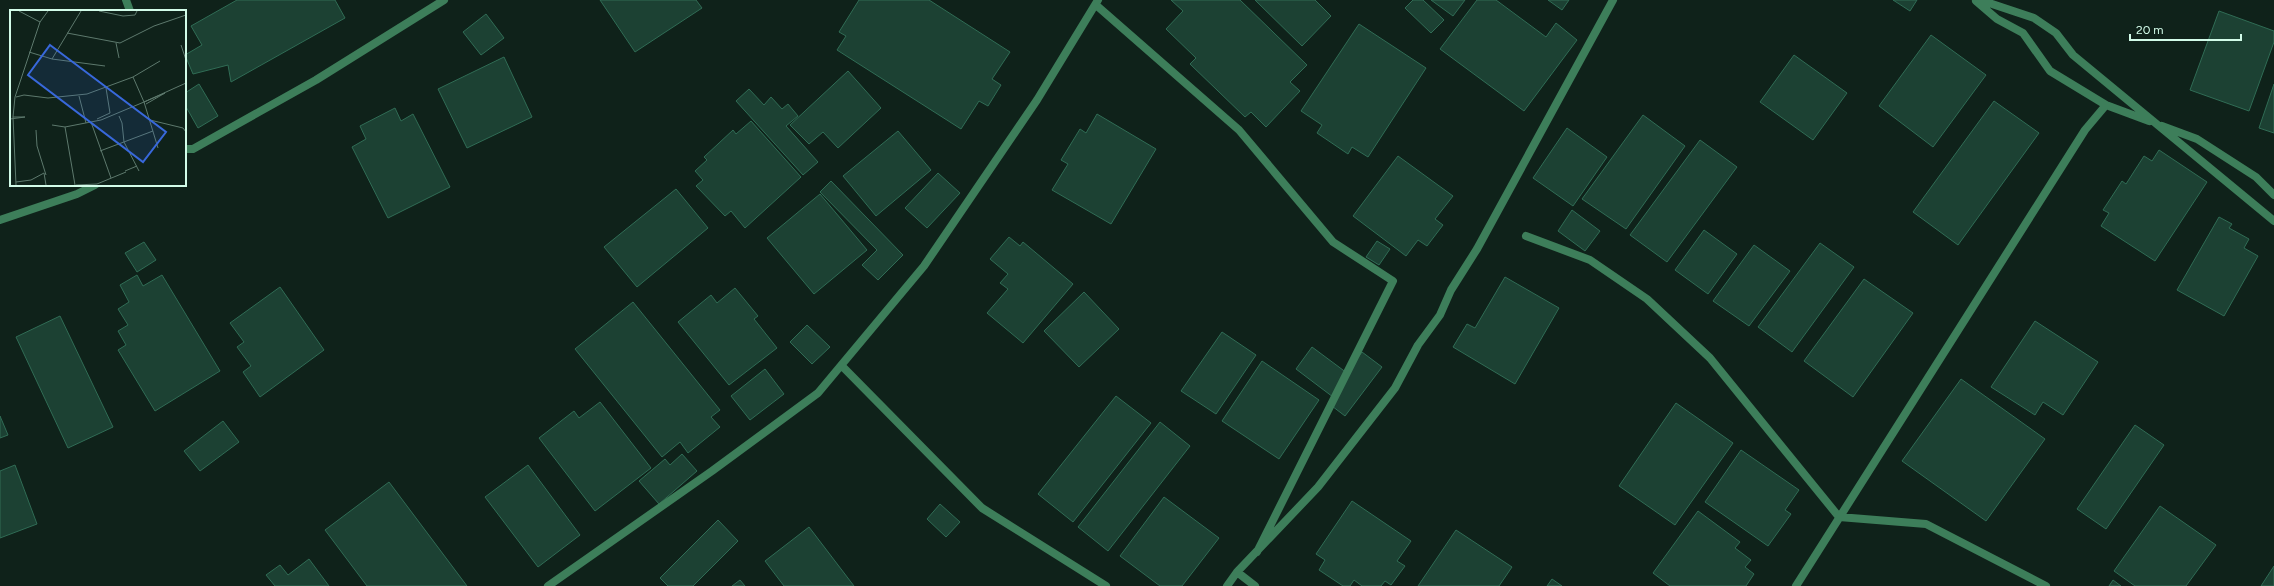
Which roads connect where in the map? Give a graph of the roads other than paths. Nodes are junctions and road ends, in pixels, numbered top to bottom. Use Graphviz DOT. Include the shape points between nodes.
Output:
graph roads {
  1 [pos="126,0"];
  2 [pos="444,0"];
  3 [pos="1613,0"];
  4 [pos="1975,0"];
  5 [pos="1980,0"];
  6 [pos="1097,2"];
  7 [pos="130,10"];
  8 [pos="2106,105"];
  9 [pos="186,149"];
  10 [pos="93,186"];
  11 [pos="2274,195"];
  12 [pos="0,220"];
  13 [pos="2274,221"];
  14 [pos="1526,236"];
  15 [pos="842,366"];
  16 [pos="1839,517"];
  17 [pos="1257,552"];
  18 [pos="1237,572"];
  19 [pos="548,586"];
  20 [pos="1106,586"];
  21 [pos="1227,586"];
  22 [pos="1255,586"];
  23 [pos="1796,586"];
  24 [pos="2046,586"];
  1 -- 7 [label="street"];
  2 -- 9 [label="street" via="316,80 193,149"];
  3 -- 17 [label="street" via="1477,248 1451,290 1440,315 1418,345 1395,388 1318,487"];
  4 -- 8 [label="street" via="1997,19 2023,33 2050,71"];
  5 -- 13 [label="street" via="2034,18 2056,33 2073,55"];
  6 -- 15 [label="street" via="1036,100 924,266"];
  6 -- 17 [label="street" via="1239,130 1333,242 1393,281"];
  8 -- 11 [label="street" via="2198,139 2256,177"];
  8 -- 16 [label="street" via="2085,130"];
  10 -- 12 [label="street" via="77,194"];
  14 -- 16 [label="street" via="1590,260 1647,299 1710,358"];
  15 -- 19 [label="street" via="818,393"];
  15 -- 20 [label="street" via="982,508"];
  16 -- 23 [label="street"];
  16 -- 24 [label="street" via="1926,524"];
  17 -- 18 [label="street"];
  18 -- 21 [label="street"];
  18 -- 22 [label="street"];
}
